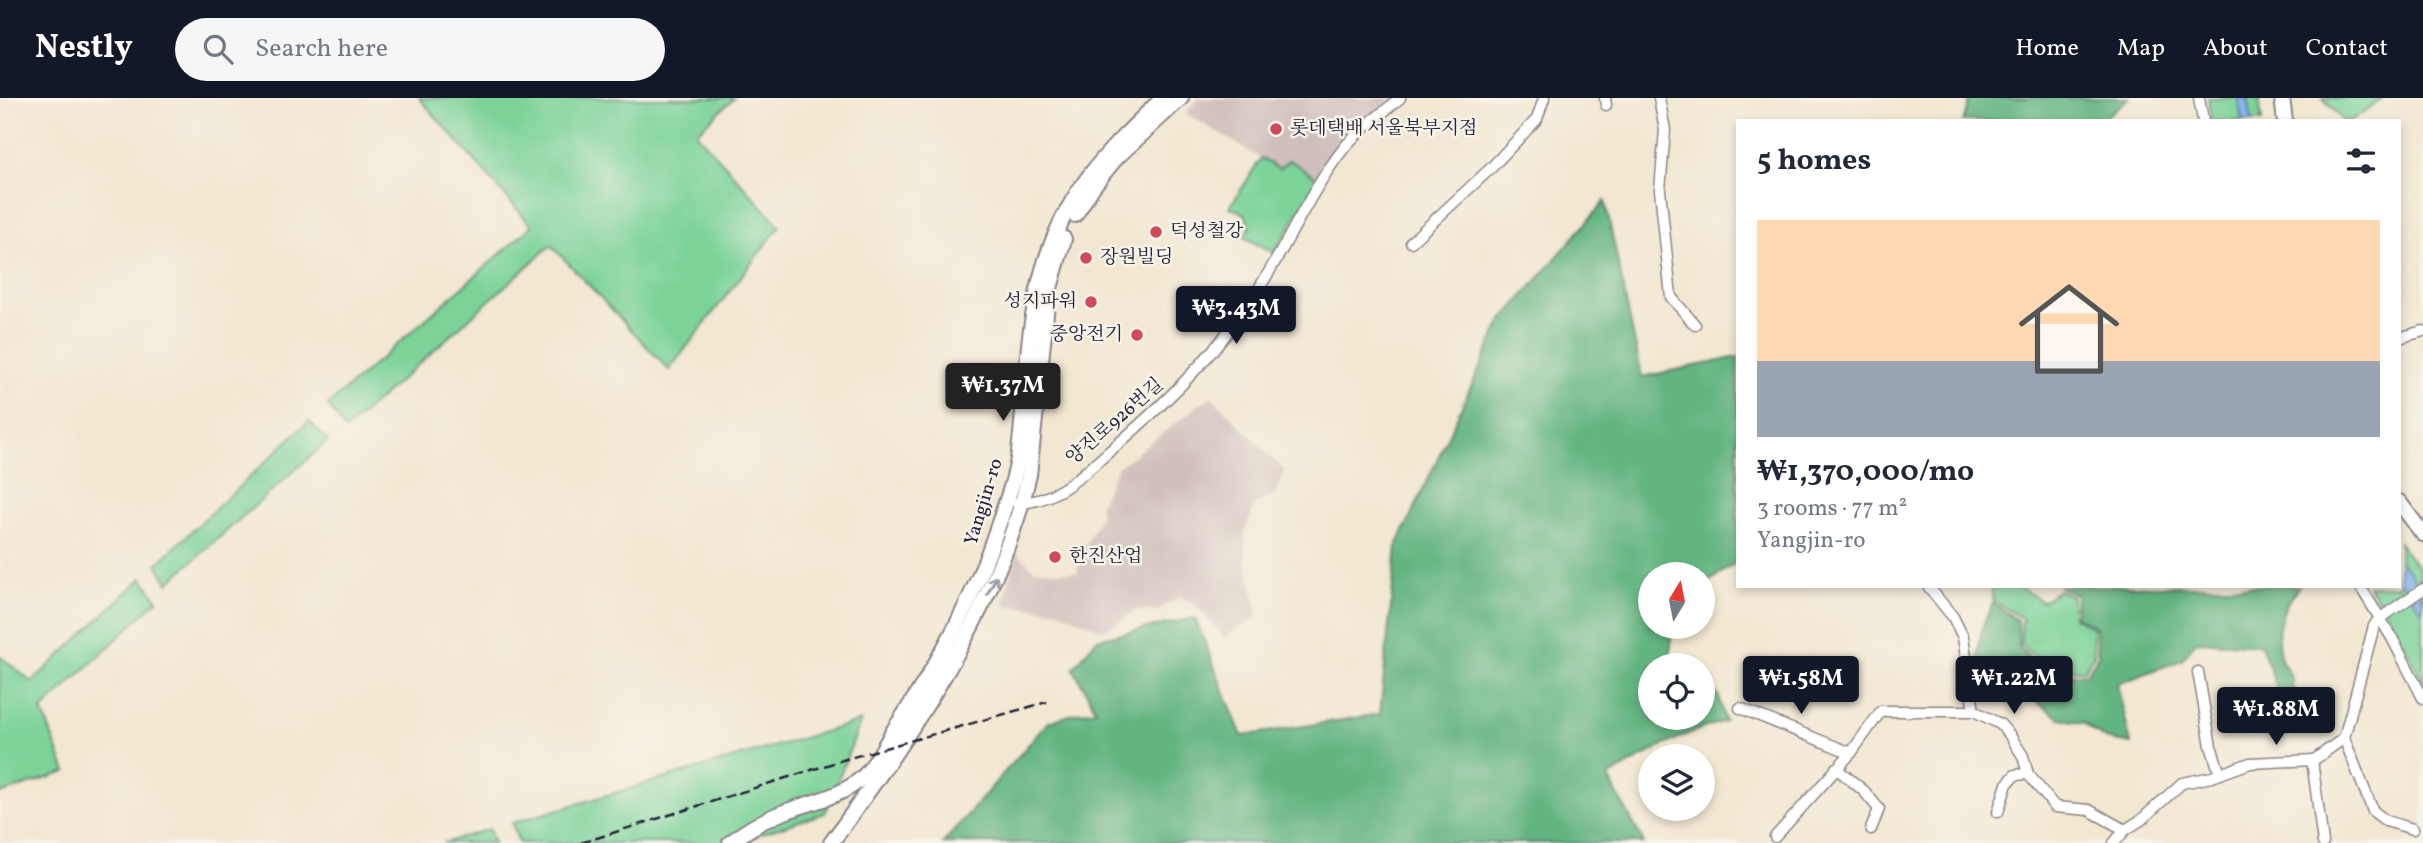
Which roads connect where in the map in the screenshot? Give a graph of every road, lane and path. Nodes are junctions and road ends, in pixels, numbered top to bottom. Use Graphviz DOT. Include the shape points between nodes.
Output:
graph roads {
  1 [pos="1163,98"];
  2 [pos="1181,98"];
  3 [pos="1400,98"];
  4 [pos="1545,98"];
  5 [pos="1659,98"];
  6 [pos="2199,98"];
  7 [pos="2282,98"];
  8 [pos="2203,119"];
  9 [pos="2285,119"];
  10 [pos="1411,242"];
  11 [pos="1695,325"];
  12 [pos="2423,331"];
  13 [pos="2401,337"];
  14 [pos="1006,503"];
  15 [pos="1022,503"];
  16 [pos="2401,505"];
  17 [pos="2423,534"];
  18 [pos="1930,588"];
  19 [pos="2362,588"];
  20 [pos="2423,589"];
  21 [pos="2384,617"];
  22 [pos="2199,672"];
  23 [pos="2423,698"];
  24 [pos="1740,708"];
  25 [pos="1974,711"];
  26 [pos="2344,738"];
  27 [pos="1851,753"];
  28 [pos="2312,760"];
  29 [pos="1836,768"];
  30 [pos="2028,774"];
  31 [pos="2220,774"];
  32 [pos="868,789"];
  33 [pos="1998,812"];
  34 [pos="2413,829"];
  35 [pos="1871,830"];
  36 [pos="2125,830"];
  37 [pos="1776,837"];
  38 [pos="730,843"];
  39 [pos="745,843"];
  40 [pos="831,843"];
  41 [pos="2114,843"];
  42 [pos="2323,843"];
  1 -- 14 [label="main road, Yangjin-ro" via="1095,167 1048,253 1031,331 1019,453"];
  2 -- 15 [label="main road, Yangjin-ro" via="1116,158 1094,185 1059,251 1046,306"];
  3 -- 15 [label="street, 양진로926번길" via="1345,146 1250,303 1177,391 1057,494"];
  4 -- 10 [label="street" via="1537,119"];
  5 -- 11 [label="street" via="1665,130 1660,190 1671,297"];
  6 -- 8 [label="street"];
  7 -- 9 [label="main road"];
  12 -- 13 [label="street"];
  14 -- 15 [label="street, 양진로926번길"];
  14 -- 38 [label="main road, Yangjin-ro" via="959,624 863,777 836,794 767,819"];
  32 -- 15 [label="main road, Yangjin-ro, one-way" via="952,661 998,573"];
  16 -- 17 [label="main road"];
  18 -- 25 [label="street" via="1963,637"];
  19 -- 21 [label="street"];
  20 -- 21 [label="street"];
  21 -- 23 [label="street"];
  21 -- 26 [label="street" via="2371,633"];
  22 -- 31 [label="street"];
  24 -- 27 [label="street"];
  25 -- 27 [label="street" via="1881,711"];
  25 -- 30 [label="street" via="2009,734"];
  26 -- 28 [label="street"];
  26 -- 34 [label="street" via="2373,811 2386,821"];
  27 -- 29 [label="street"];
  28 -- 31 [label="street" via="2250,763"];
  28 -- 42 [label="street"];
  29 -- 35 [label="street" via="1879,809"];
  29 -- 37 [label="street"];
  30 -- 33 [label="street" via="2014,775"];
  30 -- 36 [label="street" via="2055,807 2089,810"];
  31 -- 36 [label="street" via="2182,783"];
  32 -- 39 [label="main road" via="775,825"];
  32 -- 40 [label="main road, Yangjin-ro"];
  36 -- 41 [label="street"];
}
